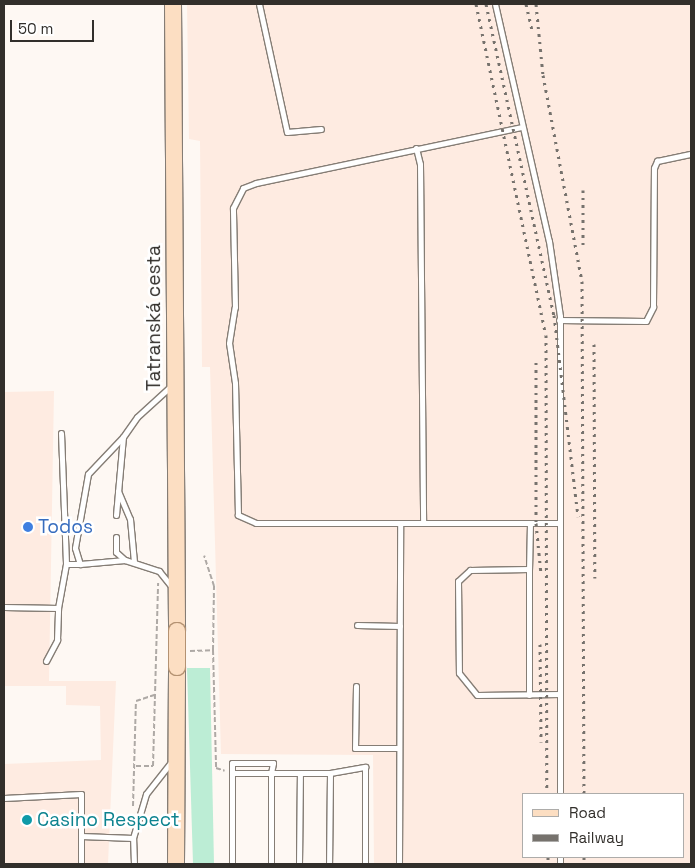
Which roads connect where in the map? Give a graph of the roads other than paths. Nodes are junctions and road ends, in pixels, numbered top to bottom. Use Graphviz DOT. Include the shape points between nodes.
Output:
graph roads {
  1 [pos="173,4"];
  2 [pos="258,4"];
  3 [pos="496,4"];
  4 [pos="522,126"];
  5 [pos="321,129"];
  6 [pos="416,148"];
  7 [pos="691,154"];
  8 [pos="560,320"];
  9 [pos="174,384"];
  10 [pos="60,433"];
  11 [pos="123,437"];
  12 [pos="116,488"];
  13 [pos="116,515"];
  14 [pos="423,522"];
  15 [pos="400,523"];
  16 [pos="530,523"];
  17 [pos="560,523"];
  18 [pos="116,538"];
  19 [pos="125,560"];
  20 [pos="134,562"];
  21 [pos="66,564"];
  22 [pos="80,564"];
  23 [pos="529,568"];
  24 [pos="176,592"];
  25 [pos="4,607"];
  26 [pos="58,608"];
  27 [pos="357,626"];
  28 [pos="400,626"];
  29 [pos="46,661"];
  30 [pos="356,686"];
  31 [pos="529,694"];
  32 [pos="560,694"];
  33 [pos="399,748"];
  34 [pos="176,756"];
  35 [pos="232,773"];
  36 [pos="271,773"];
  37 [pos="300,773"];
  38 [pos="330,774"];
  39 [pos="560,793"];
  40 [pos="4,798"];
  41 [pos="81,836"];
  42 [pos="133,838"];
  43 [pos="81,864"];
  44 [pos="134,864"];
  45 [pos="176,864"];
  46 [pos="232,864"];
  47 [pos="271,864"];
  48 [pos="299,864"];
  49 [pos="330,864"];
  50 [pos="365,864"];
  51 [pos="399,864"];
  1 -- 9 [label="main road, Tatranská cesta"];
  2 -- 5 [label="lane" via="287,132"];
  3 -- 4 [label="lane"];
  4 -- 6 [label="lane"];
  4 -- 8 [label="lane" via="549,241"];
  6 -- 14 [label="lane" via="420,164"];
  6 -- 15 [label="lane" via="256,183 243,188 233,208 235,307 229,343 235,383 238,515 256,523"];
  7 -- 8 [label="lane" via="657,161 654,168 652,307 646,321"];
  8 -- 17 [label="lane"];
  9 -- 11 [label="lane" via="137,417"];
  9 -- 24 [label="main road, Tatranská cesta"];
  10 -- 21 [label="lane"];
  11 -- 12 [label="lane"];
  11 -- 22 [label="lane" via="88,474 75,548"];
  12 -- 13 [label="lane"];
  12 -- 20 [label="lane" via="130,519"];
  14 -- 15 [label="lane"];
  14 -- 16 [label="lane"];
  15 -- 28 [label="lane"];
  16 -- 17 [label="lane"];
  16 -- 23 [label="lane"];
  17 -- 32 [label="lane"];
  18 -- 19 [label="lane" via="116,552"];
  19 -- 20 [label="lane"];
  19 -- 22 [label="lane"];
  20 -- 24 [label="lane" via="159,571"];
  21 -- 22 [label="lane"];
  21 -- 26 [label="lane"];
  23 -- 31 [label="lane"];
  23 -- 31 [label="lane" via="470,570 458,581 462,682 477,695"];
  24 -- 34 [label="main road, Tatranská cesta, bridge"];
  25 -- 26 [label="lane"];
  26 -- 29 [label="lane" via="57,640"];
  27 -- 28 [label="lane"];
  28 -- 33 [label="lane"];
  30 -- 33 [label="lane" via="355,748"];
  31 -- 32 [label="lane"];
  32 -- 39 [label="lane"];
  33 -- 51 [label="lane"];
  34 -- 42 [label="lane" via="146,794"];
  34 -- 45 [label="main road, Tatranská cesta"];
  35 -- 36 [label="lane"];
  35 -- 36 [label="lane" via="232,763 273,763"];
  35 -- 46 [label="lane"];
  36 -- 37 [label="lane"];
  36 -- 47 [label="lane"];
  37 -- 38 [label="lane"];
  37 -- 48 [label="lane"];
  38 -- 49 [label="lane"];
  38 -- 50 [label="lane" via="365,767"];
  40 -- 41 [label="lane" via="81,794"];
  41 -- 42 [label="lane"];
  41 -- 43 [label="lane"];
  42 -- 44 [label="lane"];
}
